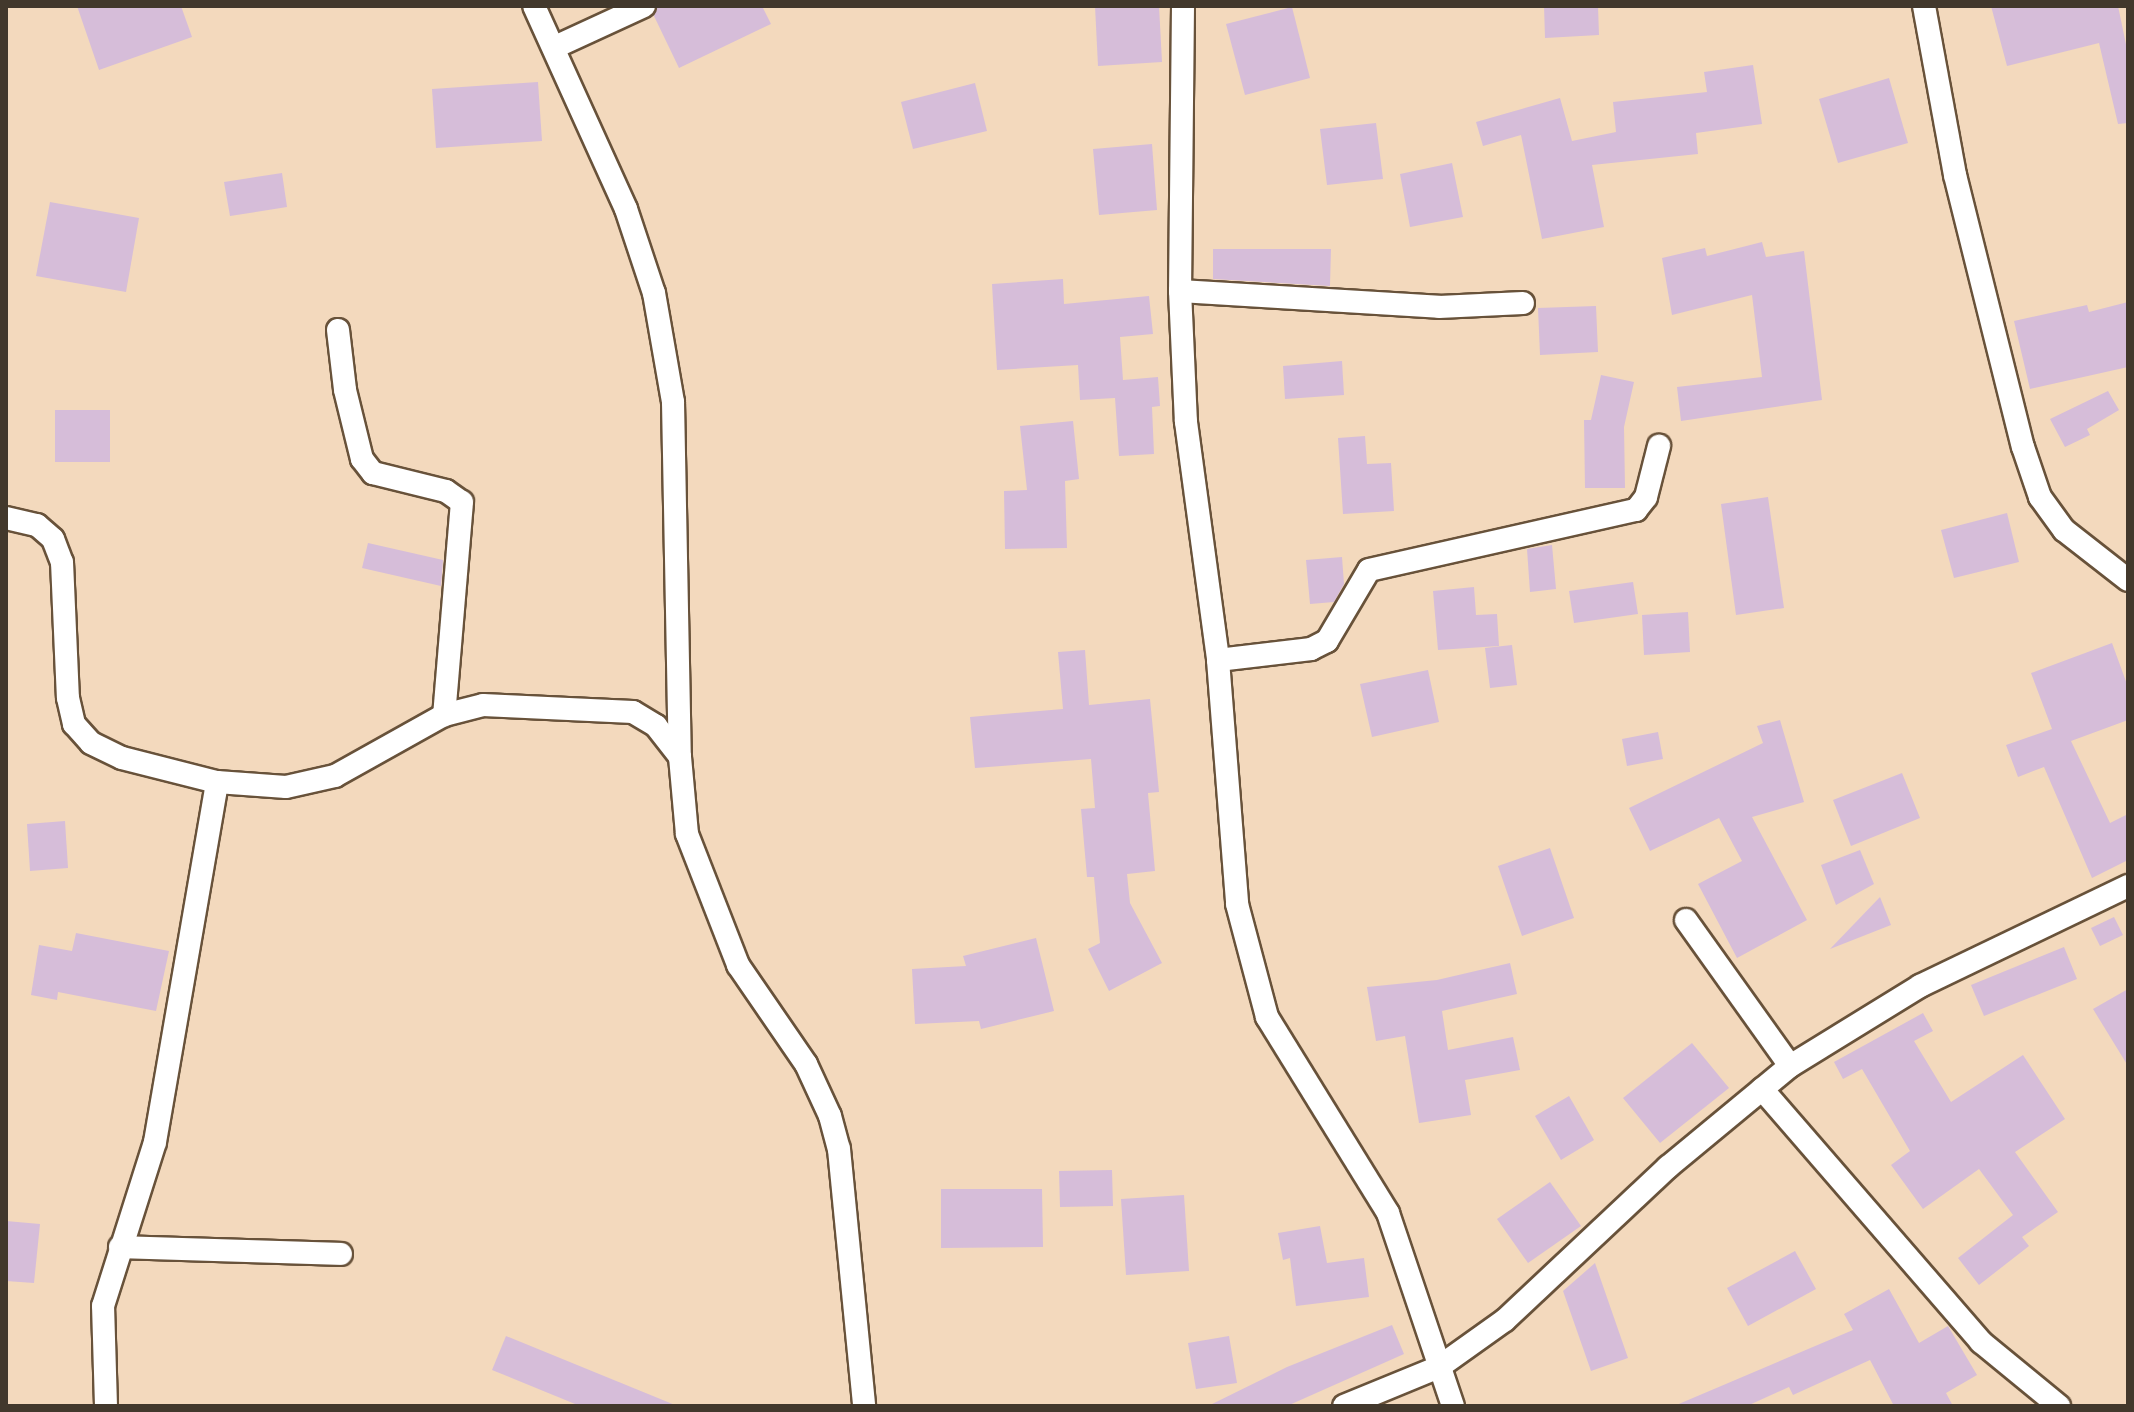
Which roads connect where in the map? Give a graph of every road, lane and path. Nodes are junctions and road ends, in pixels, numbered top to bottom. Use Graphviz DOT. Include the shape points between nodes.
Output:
graph roads {
  1 [pos="534,6"];
  2 [pos="644,6"];
  3 [pos="1183,6"];
  4 [pos="1924,6"];
  5 [pos="555,47"];
  6 [pos="1180,291"];
  7 [pos="1523,303"];
  8 [pos="338,330"];
  9 [pos="1659,446"];
  10 [pos="6,518"];
  11 [pos="2128,580"];
  12 [pos="1218,660"];
  13 [pos="444,715"];
  14 [pos="680,757"];
  15 [pos="217,782"];
  16 [pos="2128,886"];
  17 [pos="1686,920"];
  18 [pos="1790,1066"];
  19 [pos="1762,1089"];
  20 [pos="120,1247"];
  21 [pos="341,1254"];
  22 [pos="1439,1367"];
  23 [pos="106,1406"];
  24 [pos="864,1406"];
  25 [pos="1344,1406"];
  26 [pos="1453,1406"];
  27 [pos="2059,1406"];
  1 -- 5 [label="street"];
  2 -- 5 [label="street"];
  3 -- 6 [label="street"];
  4 -- 11 [label="street" via="1955,175 2040,497 2064,530"];
  5 -- 14 [label="street" via="626,209 666,348 679,489"];
  6 -- 7 [label="street" via="1439,307"];
  6 -- 12 [label="street" via="1186,422"];
  8 -- 13 [label="street" via="345,390 362,459 373,473 446,491 462,502"];
  9 -- 12 [label="street" via="1646,497 1636,510 1369,570 1327,641 1311,649"];
  10 -- 15 [label="street" via="37,525 53,539 62,562 68,698 74,724 91,743 122,758"];
  12 -- 22 [label="street" via="1237,904 1267,1017 1388,1213"];
  13 -- 14 [label="street" via="483,705 633,712 656,726"];
  13 -- 15 [label="street" via="335,776 286,787"];
  14 -- 24 [label="street" via="687,834 725,936 752,987 806,1064 833,1127 851,1252"];
  15 -- 20 [label="street" via="155,1142"];
  16 -- 18 [label="street" via="1920,986"];
  17 -- 18 [label="street"];
  18 -- 19 [label="street"];
  19 -- 22 [label="street" via="1668,1167 1505,1320"];
  19 -- 27 [label="street" via="1981,1342"];
  20 -- 21 [label="street"];
  20 -- 23 [label="street" via="103,1306"];
  22 -- 25 [label="street"];
  22 -- 26 [label="street"];
}
